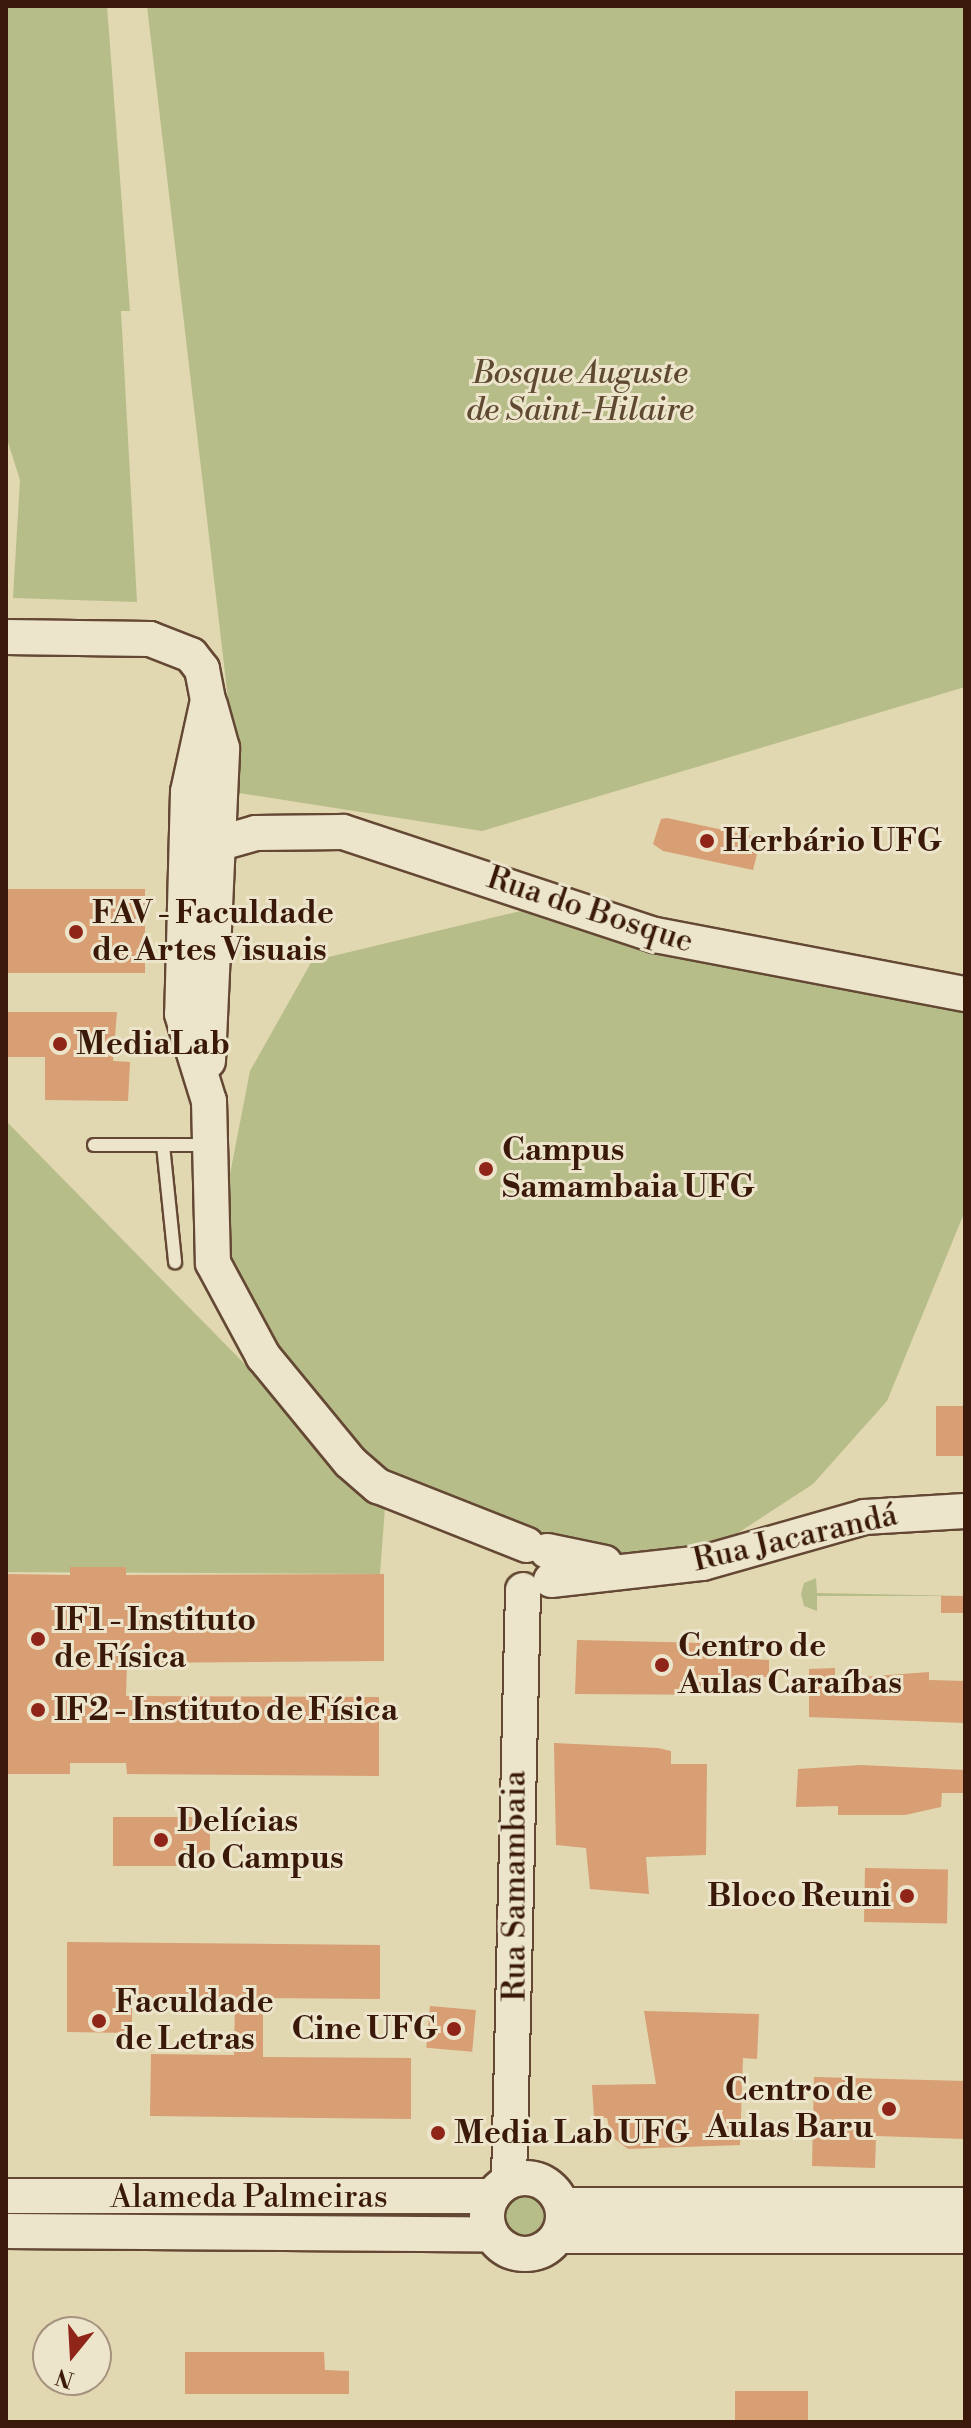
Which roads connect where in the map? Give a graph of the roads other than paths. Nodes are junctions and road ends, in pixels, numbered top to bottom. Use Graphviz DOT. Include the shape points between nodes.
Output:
graph roads {
  1 [pos="6,637"];
  2 [pos="204,849"];
  3 [pos="965,994"];
  4 [pos="94,1145"];
  5 [pos="163,1145"];
  6 [pos="207,1145"];
  7 [pos="175,1262"];
  8 [pos="965,1511"];
  9 [pos="531,1565"];
  10 [pos="501,2189"];
  11 [pos="6,2196"];
  12 [pos="965,2205"];
  13 [pos="560,2221"];
  14 [pos="6,2231"];
  15 [pos="491,2234"];
  16 [pos="965,2236"];
  1 -- 2 [label="street" via="171,643 202,669 222,748"];
  2 -- 3 [label="street, Rua do Bosque" via="297,828 343,832 655,935"];
  2 -- 6 [label="street"];
  4 -- 5 [label="lane"];
  5 -- 6 [label="lane"];
  5 -- 7 [label="lane"];
  6 -- 9 [label="street" via="213,1263 263,1356 340,1451 378,1486 466,1519"];
  8 -- 9 [label="street, Rua Jacarandá" via="864,1517 703,1563 625,1568"];
  9 -- 10 [label="street, Rua Samambaia" via="515,1757 515,2131"];
  10 -- 11 [label="street, Alameda Palmeiras"];
  10 -- 13 [label="street" via="538,2180"];
  10 -- 15 [label="street" via="486,2212"];
  12 -- 13 [label="street"];
  13 -- 15 [label="street" via="529,2255 507,2250"];
  13 -- 16 [label="street"];
  14 -- 15 [label="street, Alameda Palmeiras"];
}
